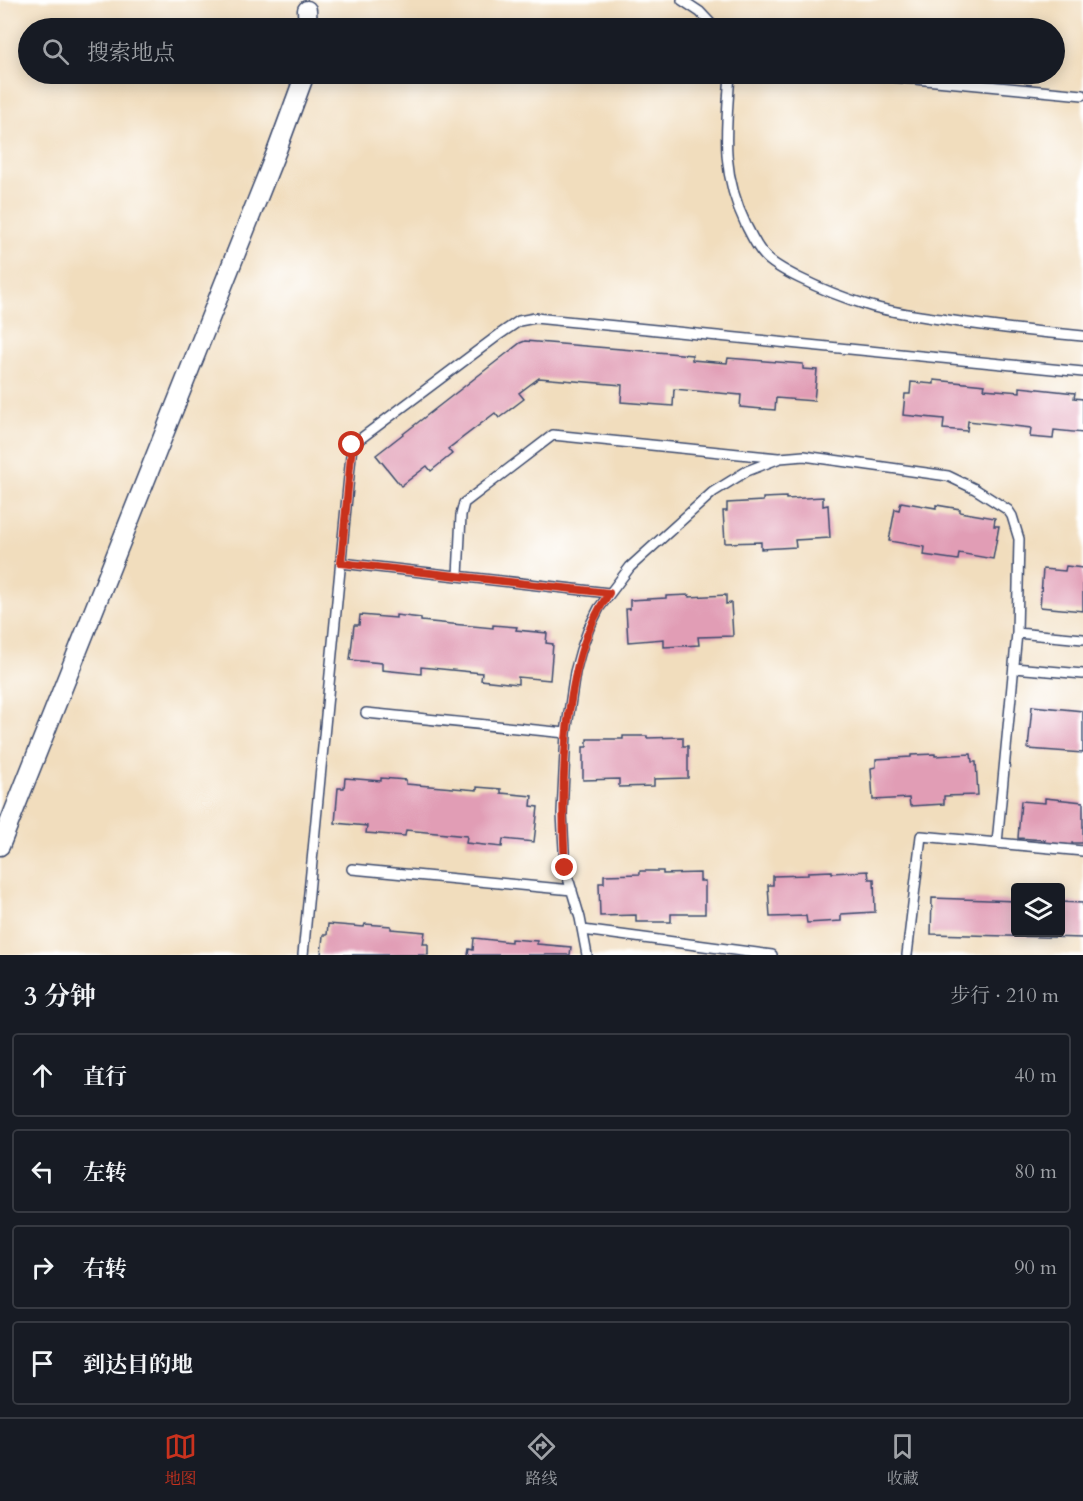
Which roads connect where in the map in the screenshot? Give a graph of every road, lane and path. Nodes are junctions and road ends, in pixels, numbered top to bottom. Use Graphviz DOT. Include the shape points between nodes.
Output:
graph roads {
  1 [pos="682,0"];
  2 [pos="706,18"];
  3 [pos="301,84"];
  4 [pos="729,84"];
  5 [pos="967,84"];
  6 [pos="1083,95"];
  7 [pos="1083,336"];
  8 [pos="1083,372"];
  9 [pos="780,458"];
  10 [pos="341,563"];
  11 [pos="458,576"];
  12 [pos="609,593"];
  13 [pos="1017,633"];
  14 [pos="1083,639"];
  15 [pos="1014,668"];
  16 [pos="1083,674"];
  17 [pos="366,713"];
  18 [pos="566,733"];
  19 [pos="997,843"];
  20 [pos="0,846"];
  21 [pos="1083,851"];
  22 [pos="352,869"];
  23 [pos="572,890"];
  24 [pos="583,930"];
  25 [pos="303,955"];
  26 [pos="587,955"];
  27 [pos="772,955"];
  28 [pos="907,955"];
  1 -- 2 [label="lane"];
  3 -- 20 [label="street"];
  4 -- 7 [label="lane" via="727,166 740,213 765,257 819,288 866,305 1000,328"];
  5 -- 6 [label="lane"];
  8 -- 10 [label="lane" via="535,318 519,321 352,445"];
  9 -- 11 [label="lane" via="553,435 464,503"];
  9 -- 12 [label="lane" via="747,471 713,492 630,567"];
  9 -- 13 [label="lane" via="804,456 948,476 1008,510 1019,539"];
  10 -- 11 [label="lane"];
  10 -- 25 [label="lane"];
  11 -- 12 [label="lane"];
  12 -- 18 [label="lane" via="581,650"];
  13 -- 14 [label="lane"];
  13 -- 15 [label="lane"];
  15 -- 16 [label="lane"];
  15 -- 19 [label="lane"];
  17 -- 18 [label="lane"];
  18 -- 23 [label="lane" via="562,813 565,868"];
  19 -- 21 [label="lane"];
  19 -- 28 [label="lane" via="921,836"];
  22 -- 23 [label="lane"];
  23 -- 24 [label="lane"];
  24 -- 26 [label="lane"];
  24 -- 27 [label="lane"];
}
